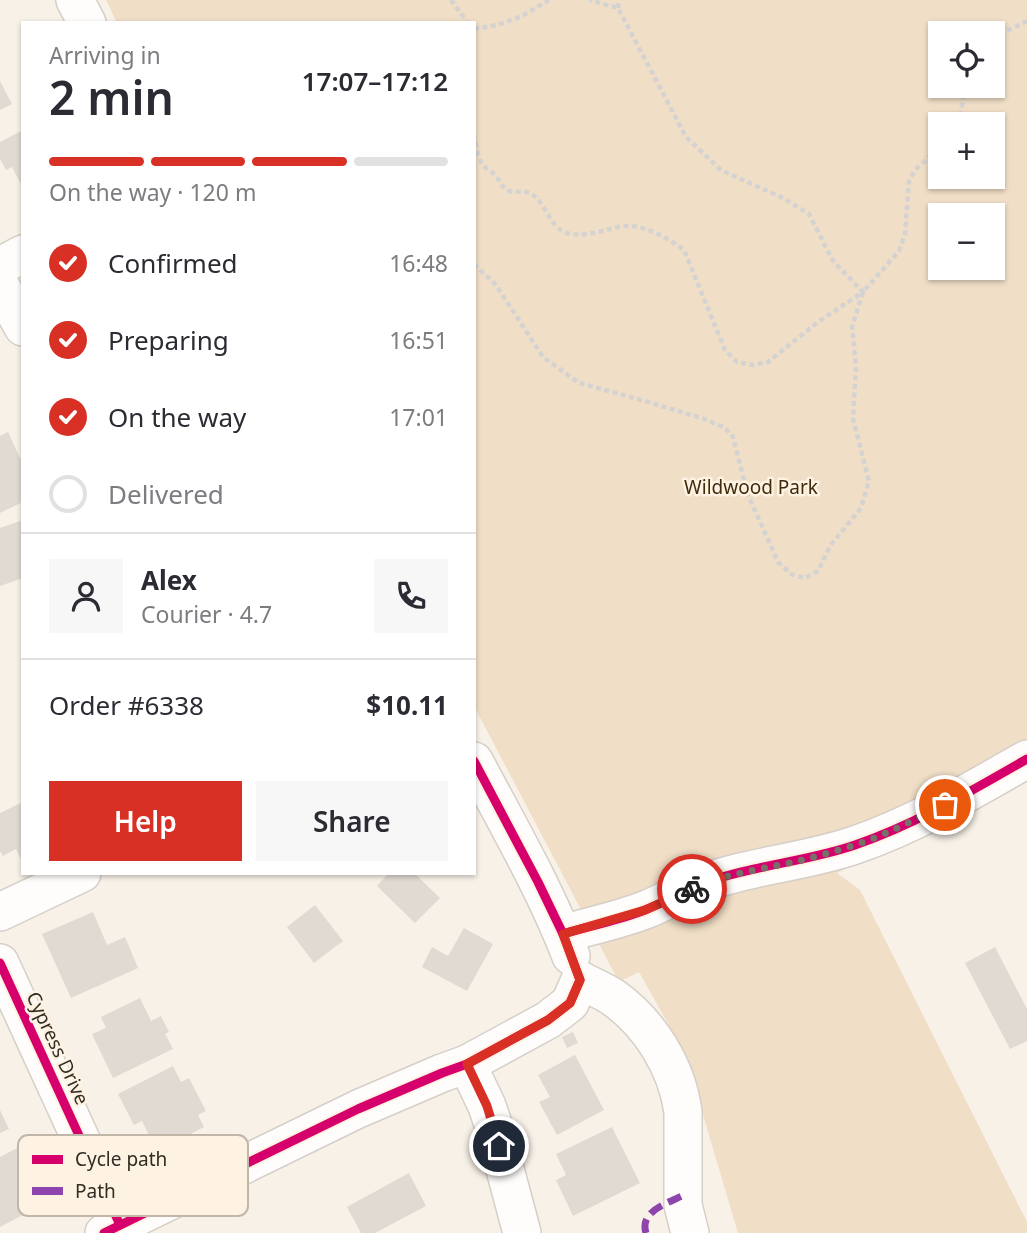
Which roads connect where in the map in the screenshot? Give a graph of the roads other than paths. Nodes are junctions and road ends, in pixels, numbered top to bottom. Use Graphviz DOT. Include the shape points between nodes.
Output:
graph roads {
  1 [pos="75,0"];
  2 [pos="86,21"];
  3 [pos="21,255"];
  4 [pos="0,266"];
  5 [pos="0,285"];
  6 [pos="21,323"];
  7 [pos="1027,759"];
  8 [pos="476,765"];
  9 [pos="78,875"];
  10 [pos="0,912"];
  11 [pos="563,934"];
  12 [pos="0,962"];
  13 [pos="580,980"];
  14 [pos="467,1064"];
  15 [pos="73,1135"];
  16 [pos="248,1163"];
  17 [pos="139,1216"];
  18 [pos="112,1229"];
  19 [pos="522,1233"];
  20 [pos="690,1233"];
  1 -- 2 [label="street"];
  3 -- 4 [label="street"];
  5 -- 6 [label="street"];
  7 -- 11 [label="street" via="945,805 853,846 705,883 645,910"];
  8 -- 11 [label="street"];
  9 -- 10 [label="street"];
  11 -- 13 [label="street"];
  12 -- 15 [label="street, Cypress Drive"];
  13 -- 14 [label="street" via="570,1003 548,1020"];
  13 -- 20 [label="street" via="613,997 635,1017 670,1067 683,1112 683,1205"];
  14 -- 16 [label="street" via="358,1109"];
  14 -- 19 [label="street" via="494,1124"];
  17 -- 18 [label="street"];
}
